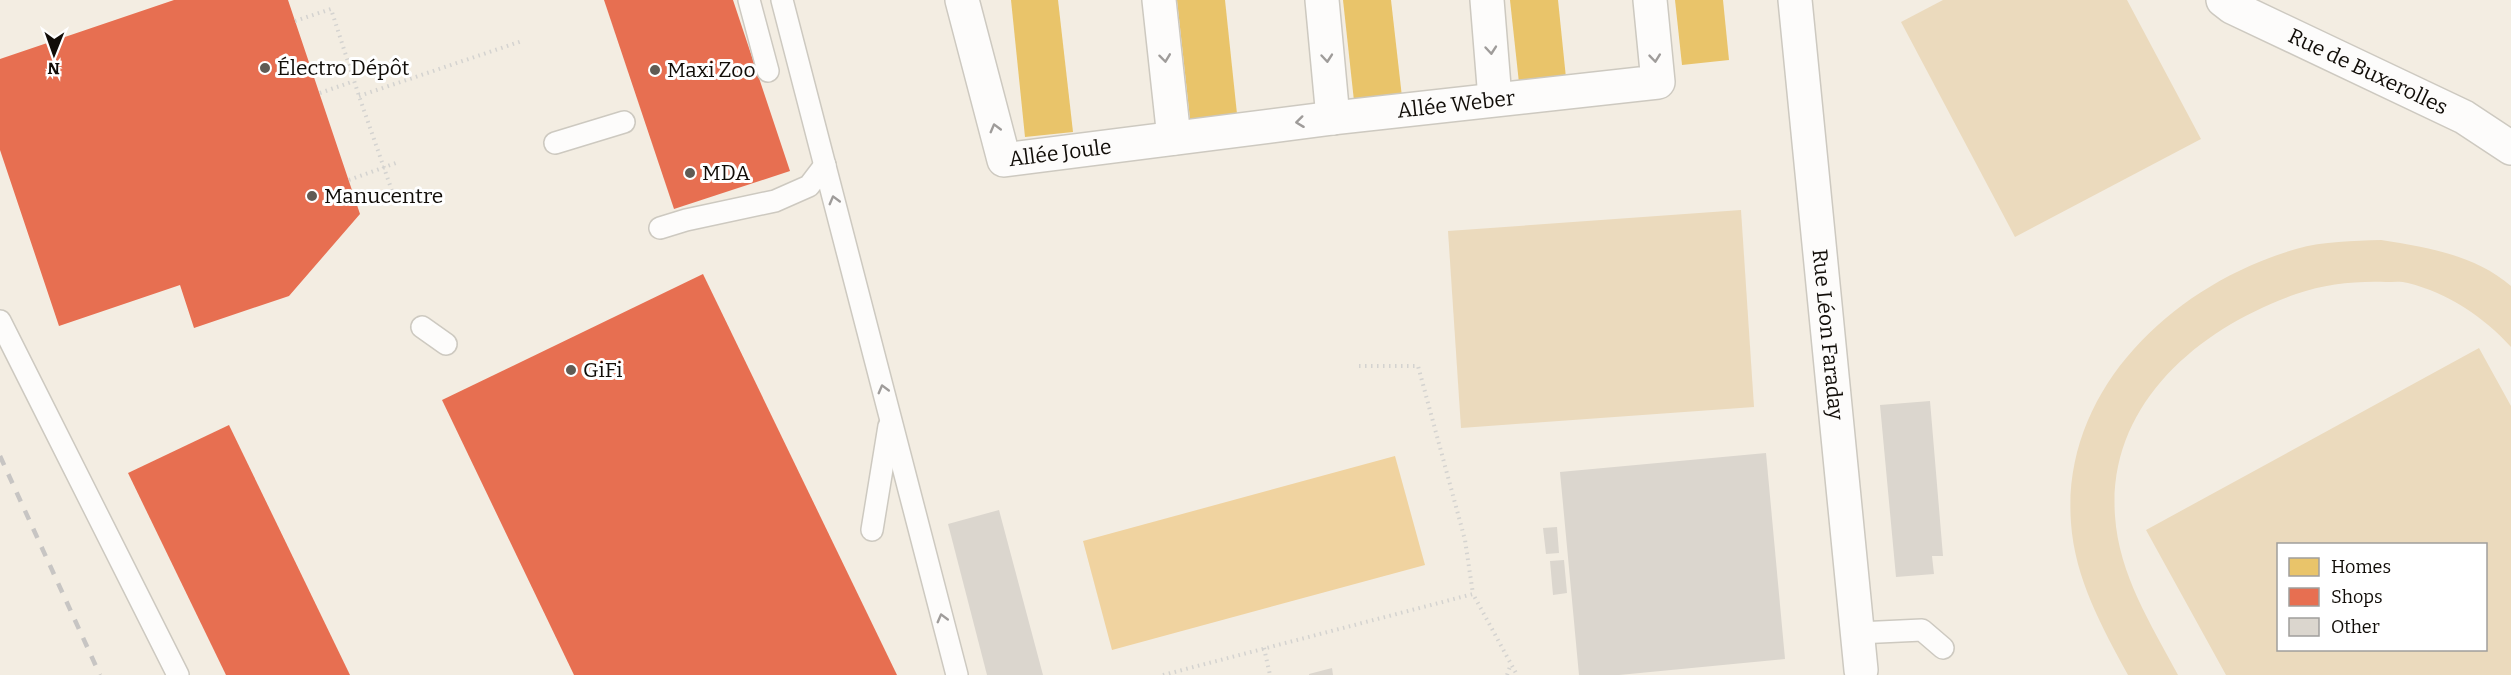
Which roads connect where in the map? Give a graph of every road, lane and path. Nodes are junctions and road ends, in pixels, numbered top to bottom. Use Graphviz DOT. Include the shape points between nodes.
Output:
graph roads {
  1 [pos="749,0"];
  2 [pos="782,0"];
  3 [pos="962,0"];
  4 [pos="1158,0"];
  5 [pos="1322,0"];
  6 [pos="1487,0"];
  7 [pos="1650,0"];
  8 [pos="1795,0"];
  9 [pos="2223,0"];
  10 [pos="295,21"];
  11 [pos="522,40"];
  12 [pos="768,71"];
  13 [pos="354,81"];
  14 [pos="320,93"];
  15 [pos="358,96"];
  16 [pos="1496,99"];
  17 [pos="1333,118"];
  18 [pos="624,122"];
  19 [pos="1174,138"];
  20 [pos="555,143"];
  21 [pos="2511,148"];
  22 [pos="396,163"];
  23 [pos="825,165"];
  24 [pos="384,168"];
  25 [pos="349,180"];
  26 [pos="392,191"];
  27 [pos="660,228"];
  28 [pos="0,321"];
  29 [pos="422,327"];
  30 [pos="446,344"];
  31 [pos="1359,366"];
  32 [pos="890,417"];
  33 [pos="872,530"];
  34 [pos="1473,594"];
  35 [pos="1858,633"];
  36 [pos="1264,648"];
  37 [pos="1943,648"];
  38 [pos="1511,664"];
  39 [pos="1861,672"];
  40 [pos="178,675"];
  41 [pos="957,675"];
  42 [pos="1163,675"];
  43 [pos="1270,675"];
  44 [pos="1507,675"];
  45 [pos="1517,675"];
  1 -- 12 [label="lane"];
  2 -- 23 [label="lane"];
  19 -- 3 [label="street, Allée Joule, one-way" via="1004,160"];
  4 -- 19 [label="street, one-way"];
  5 -- 17 [label="street, one-way"];
  6 -- 16 [label="street, one-way"];
  7 -- 16 [label="street, Allée Weber, one-way" via="1658,82"];
  8 -- 35 [label="street, Rue Léon Faraday"];
  9 -- 21 [label="street, Rue de Buxerolles" via="2232,8 2464,117"];
  10 -- 13 [label="path" via="331,9"];
  11 -- 15 [label="path"];
  13 -- 14 [label="path"];
  13 -- 15 [label="path"];
  15 -- 24 [label="path"];
  16 -- 17 [label="street, Allée Weber"];
  17 -- 19 [label="street, Allée Weber, one-way"];
  18 -- 20 [label="lane"];
  22 -- 24 [label="path"];
  23 -- 27 [label="lane" via="808,186 775,201"];
  32 -- 23 [label="lane, one-way"];
  24 -- 25 [label="path"];
  24 -- 26 [label="path"];
  28 -- 40 [label="lane"];
  29 -- 30 [label="lane"];
  31 -- 34 [label="path" via="1418,366 1465,540"];
  32 -- 33 [label="lane"];
  41 -- 32 [label="lane, one-way"];
  34 -- 36 [label="path"];
  34 -- 38 [label="path"];
  35 -- 37 [label="lane" via="1922,630"];
  35 -- 39 [label="street, Rue Léon Faraday"];
  36 -- 42 [label="path"];
  36 -- 43 [label="path"];
  38 -- 44 [label="path"];
  38 -- 45 [label="path"];
}
